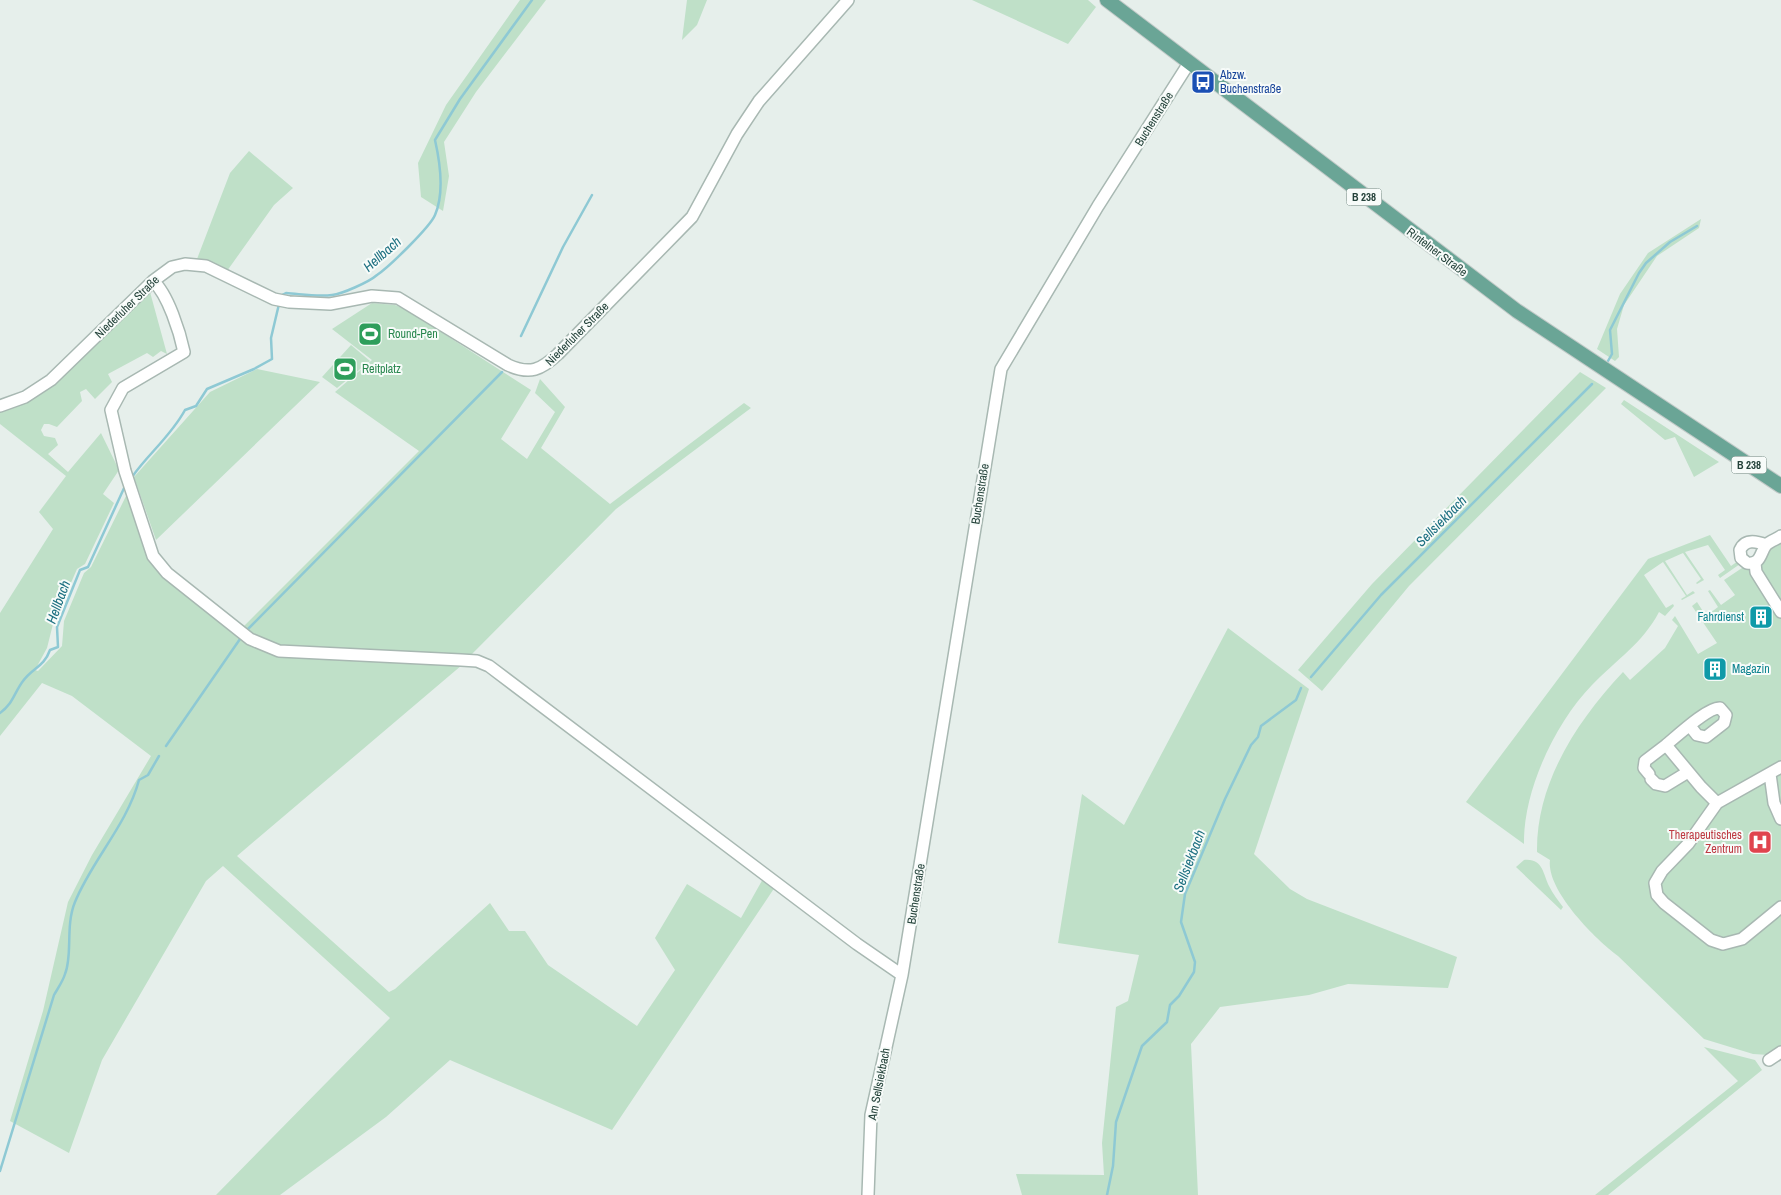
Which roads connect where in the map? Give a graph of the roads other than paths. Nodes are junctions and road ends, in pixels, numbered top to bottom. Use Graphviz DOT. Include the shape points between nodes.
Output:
graph roads {
  1 [pos="848,0"];
  2 [pos="1107,0"];
  3 [pos="1189,63"];
  4 [pos="153,281"];
  5 [pos="0,406"];
  6 [pos="1781,486"];
  7 [pos="1781,536"];
  8 [pos="1766,545"];
  9 [pos="1754,563"];
  10 [pos="1781,612"];
  11 [pos="1690,726"];
  12 [pos="1666,745"];
  13 [pos="1781,767"];
  14 [pos="1688,772"];
  15 [pos="1770,774"];
  16 [pos="1717,803"];
  17 [pos="1781,819"];
  18 [pos="1781,907"];
  19 [pos="902,975"];
  20 [pos="1781,1052"];
  21 [pos="1769,1060"];
  22 [pos="868,1195"];
  1 -- 4 [label="street, Niederluher Straße" via="754,108 692,217 539,370 523,370 508,364 398,298 372,296 330,304 289,302 274,299 196,264 172,267"];
  2 -- 3 [label="main road, Rintelner Straße / B 238"];
  3 -- 6 [label="main road, Rintelner Straße / B 238" via="1517,311"];
  3 -- 19 [label="street, Buchenstraße" via="1098,206 1001,369"];
  4 -- 5 [label="street, Niederluher Straße" via="51,380 25,397"];
  4 -- 19 [label="street" via="159,286 174,320 184,352 123,388 111,410 125,471 153,556 167,573 266,648 477,661 489,666"];
  7 -- 8 [label="street"];
  8 -- 9 [label="street" via="1761,558"];
  8 -- 9 [label="street" via="1745,543 1740,550 1741,558 1747,563"];
  9 -- 10 [label="street" via="1756,572"];
  11 -- 12 [label="street"];
  12 -- 14 [label="street"];
  12 -- 14 [label="street" via="1645,760 1644,768 1656,784 1665,786"];
  13 -- 15 [label="street"];
  14 -- 16 [label="street"];
  15 -- 16 [label="street"];
  15 -- 17 [label="street" via="1774,803"];
  16 -- 18 [label="street" via="1688,844 1657,877 1657,895 1702,934 1723,944 1742,939"];
  19 -- 22 [label="street, Am Sellsiekbach" via="871,1115"];
  20 -- 21 [label="street"];
}
